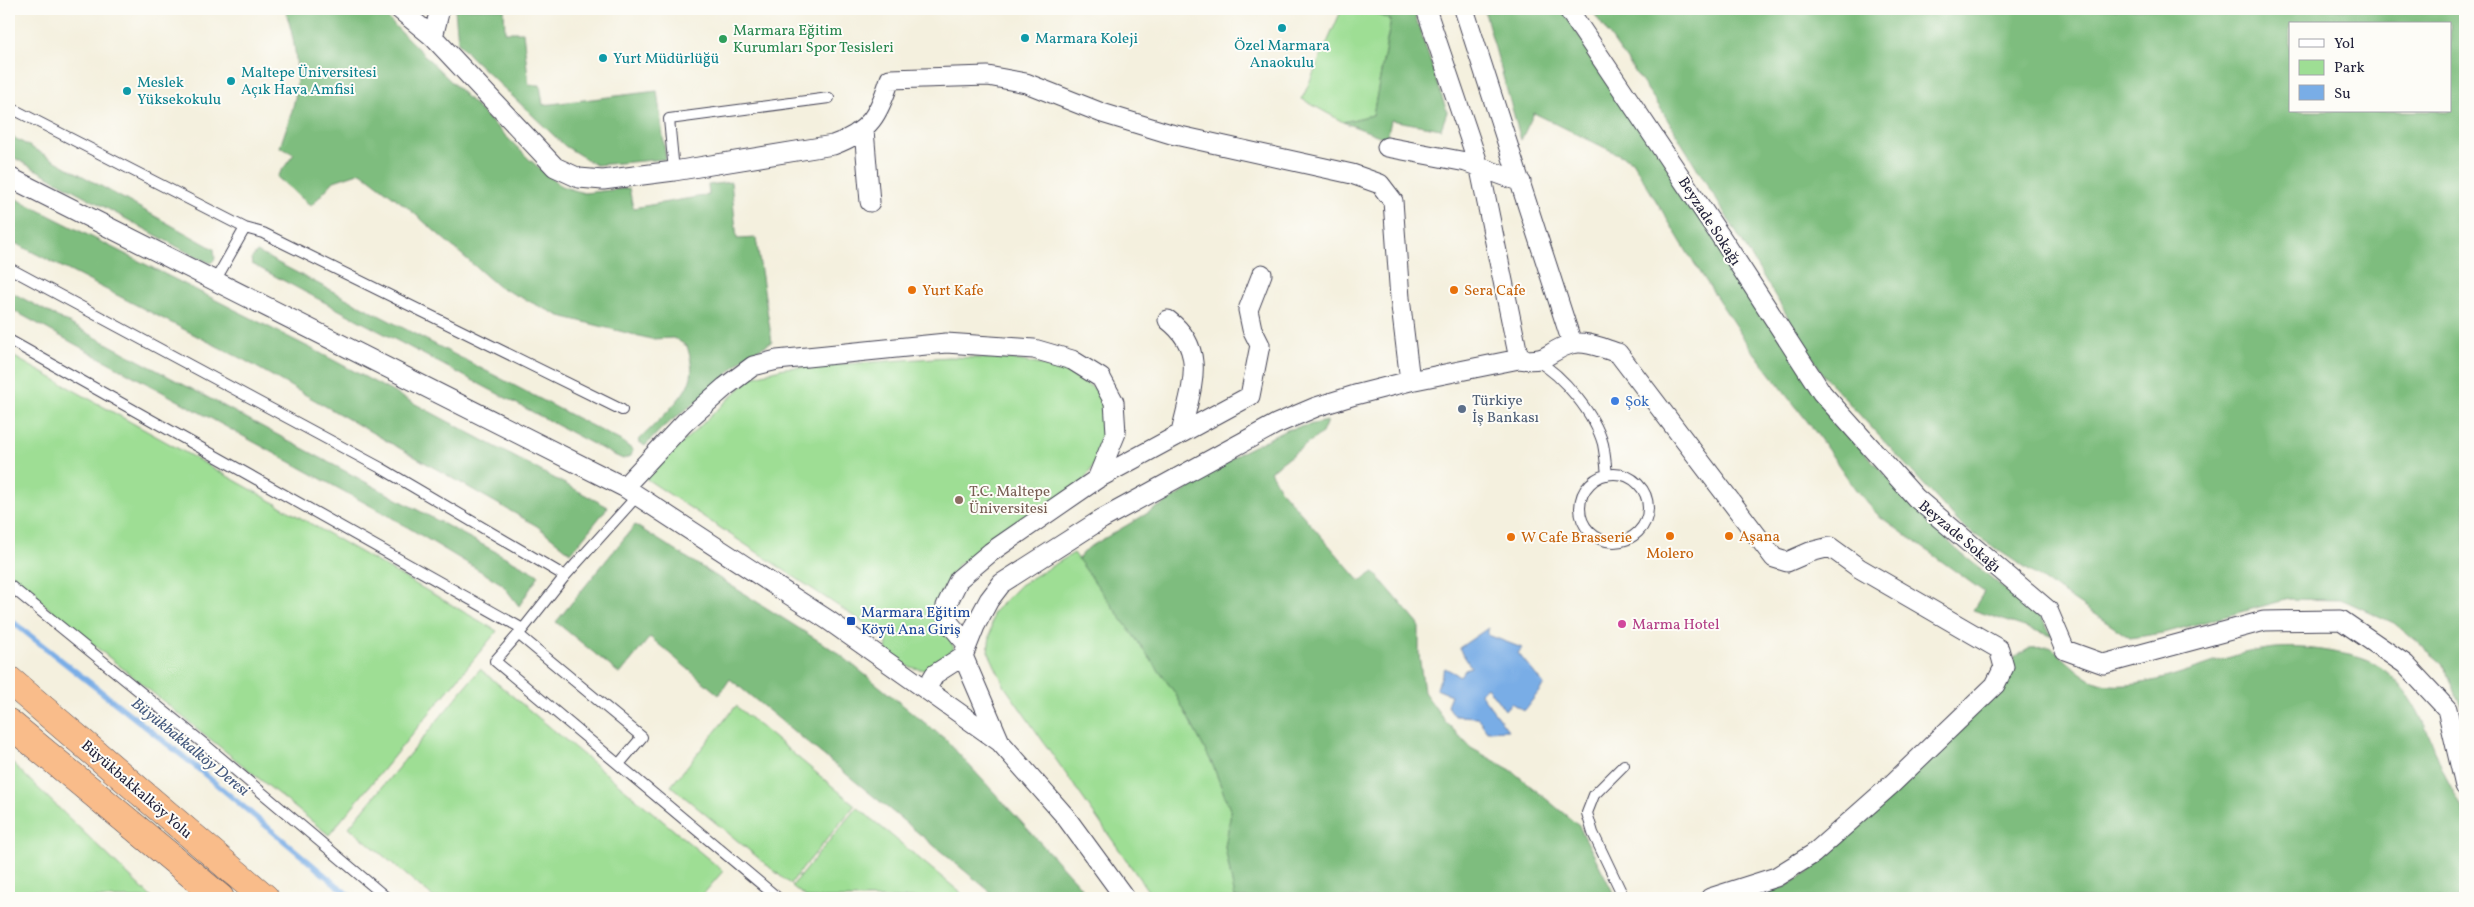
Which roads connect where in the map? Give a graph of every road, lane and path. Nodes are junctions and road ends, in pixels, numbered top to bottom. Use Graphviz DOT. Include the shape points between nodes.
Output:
graph roads {
  1 [pos="399,9"];
  2 [pos="440,9"];
  3 [pos="1426,9"];
  4 [pos="1464,9"];
  5 [pos="1568,9"];
  6 [pos="433,37"];
  7 [pos="829,98"];
  8 [pos="9,108"];
  9 [pos="864,130"];
  10 [pos="1387,147"];
  11 [pos="1480,169"];
  12 [pos="674,172"];
  13 [pos="9,177"];
  14 [pos="1521,182"];
  15 [pos="870,202"];
  16 [pos="245,228"];
  17 [pos="9,268"];
  18 [pos="1262,274"];
  19 [pos="215,281"];
  20 [pos="1168,320"];
  21 [pos="9,340"];
  22 [pos="1572,344"];
  23 [pos="1528,360"];
  24 [pos="1410,381"];
  25 [pos="622,410"];
  26 [pos="1180,433"];
  27 [pos="1607,475"];
  28 [pos="1097,479"];
  29 [pos="630,492"];
  30 [pos="565,576"];
  31 [pos="9,585"];
  32 [pos="521,631"];
  33 [pos="965,650"];
  34 [pos="9,680"];
  35 [pos="926,689"];
  36 [pos="9,723"];
  37 [pos="1000,742"];
  38 [pos="618,764"];
  39 [pos="1624,765"];
  40 [pos="2465,786"];
  41 [pos="230,869"];
  42 [pos="217,896"];
  43 [pos="266,898"];
  44 [pos="280,898"];
  45 [pos="387,898"];
  46 [pos="778,898"];
  47 [pos="1125,898"];
  48 [pos="1624,898"];
  49 [pos="1710,898"];
  1 -- 6 [label="street"];
  2 -- 6 [label="street"];
  3 -- 11 [label="street"];
  4 -- 14 [label="street"];
  5 -- 40 [label="street, Beyzade Sokağı" via="1822,393 1916,498 2048,610 2065,650 2104,664 2264,621 2341,620 2405,664 2447,709"];
  6 -- 12 [label="street" via="555,168 579,178 603,180"];
  7 -- 12 [label="lane" via="669,120"];
  8 -- 16 [label="lane"];
  9 -- 12 [label="street" via="833,145"];
  9 -- 15 [label="street"];
  9 -- 24 [label="street" via="881,108 890,79 988,76 1026,83 1102,113 1171,134 1352,174 1380,184 1393,201"];
  10 -- 11 [label="street" via="1442,156"];
  11 -- 14 [label="street"];
  11 -- 23 [label="street"];
  13 -- 19 [label="street"];
  14 -- 22 [label="street"];
  16 -- 19 [label="lane"];
  16 -- 25 [label="lane" via="263,233"];
  17 -- 30 [label="lane" via="381,468"];
  18 -- 26 [label="street" via="1248,310 1260,345 1250,396"];
  19 -- 29 [label="street"];
  20 -- 26 [label="street" via="1188,341 1193,358 1191,385"];
  21 -- 32 [label="lane"];
  22 -- 23 [label="street"];
  22 -- 49 [label="street" via="1586,344 1618,353 1774,558 1787,562 1830,547 1859,568 1999,649 2004,667 1995,685 1891,785 1813,854 1776,877"];
  23 -- 24 [label="street"];
  23 -- 27 [label="lane" via="1552,369 1567,383 1603,443"];
  24 -- 33 [label="street" via="1316,407 1276,424 1102,519 1002,583 989,600"];
  26 -- 28 [label="street"];
  27 -- 27 [label="lane" via="1590,484 1581,501 1580,511 1582,520 1593,535 1619,542 1642,528 1648,509 1647,499 1636,482 1627,477"];
  28 -- 29 [label="street" via="1116,433 1114,402 1101,378 1072,360 1034,349 946,343 777,360 753,366 684,422"];
  28 -- 33 [label="street" via="991,552 959,579 946,606 949,623"];
  29 -- 30 [label="lane"];
  29 -- 35 [label="street" via="828,620"];
  30 -- 32 [label="lane"];
  31 -- 45 [label="lane" via="203,742"];
  32 -- 38 [label="lane" via="642,737"];
  32 -- 38 [label="lane" via="495,661"];
  33 -- 35 [label="street" via="935,674"];
  33 -- 37 [label="street"];
  34 -- 41 [label="highway, Büyükbakkalköy Yolu"];
  35 -- 37 [label="street"];
  36 -- 42 [label="highway, Büyükbakkalköy Yolu"];
  37 -- 47 [label="street" via="1065,816"];
  38 -- 46 [label="lane"];
  39 -- 48 [label="lane" via="1594,795 1587,813"];
  41 -- 43 [label="highway, Büyükbakkalköy Yolu"];
  41 -- 44 [label="highway"];
}
